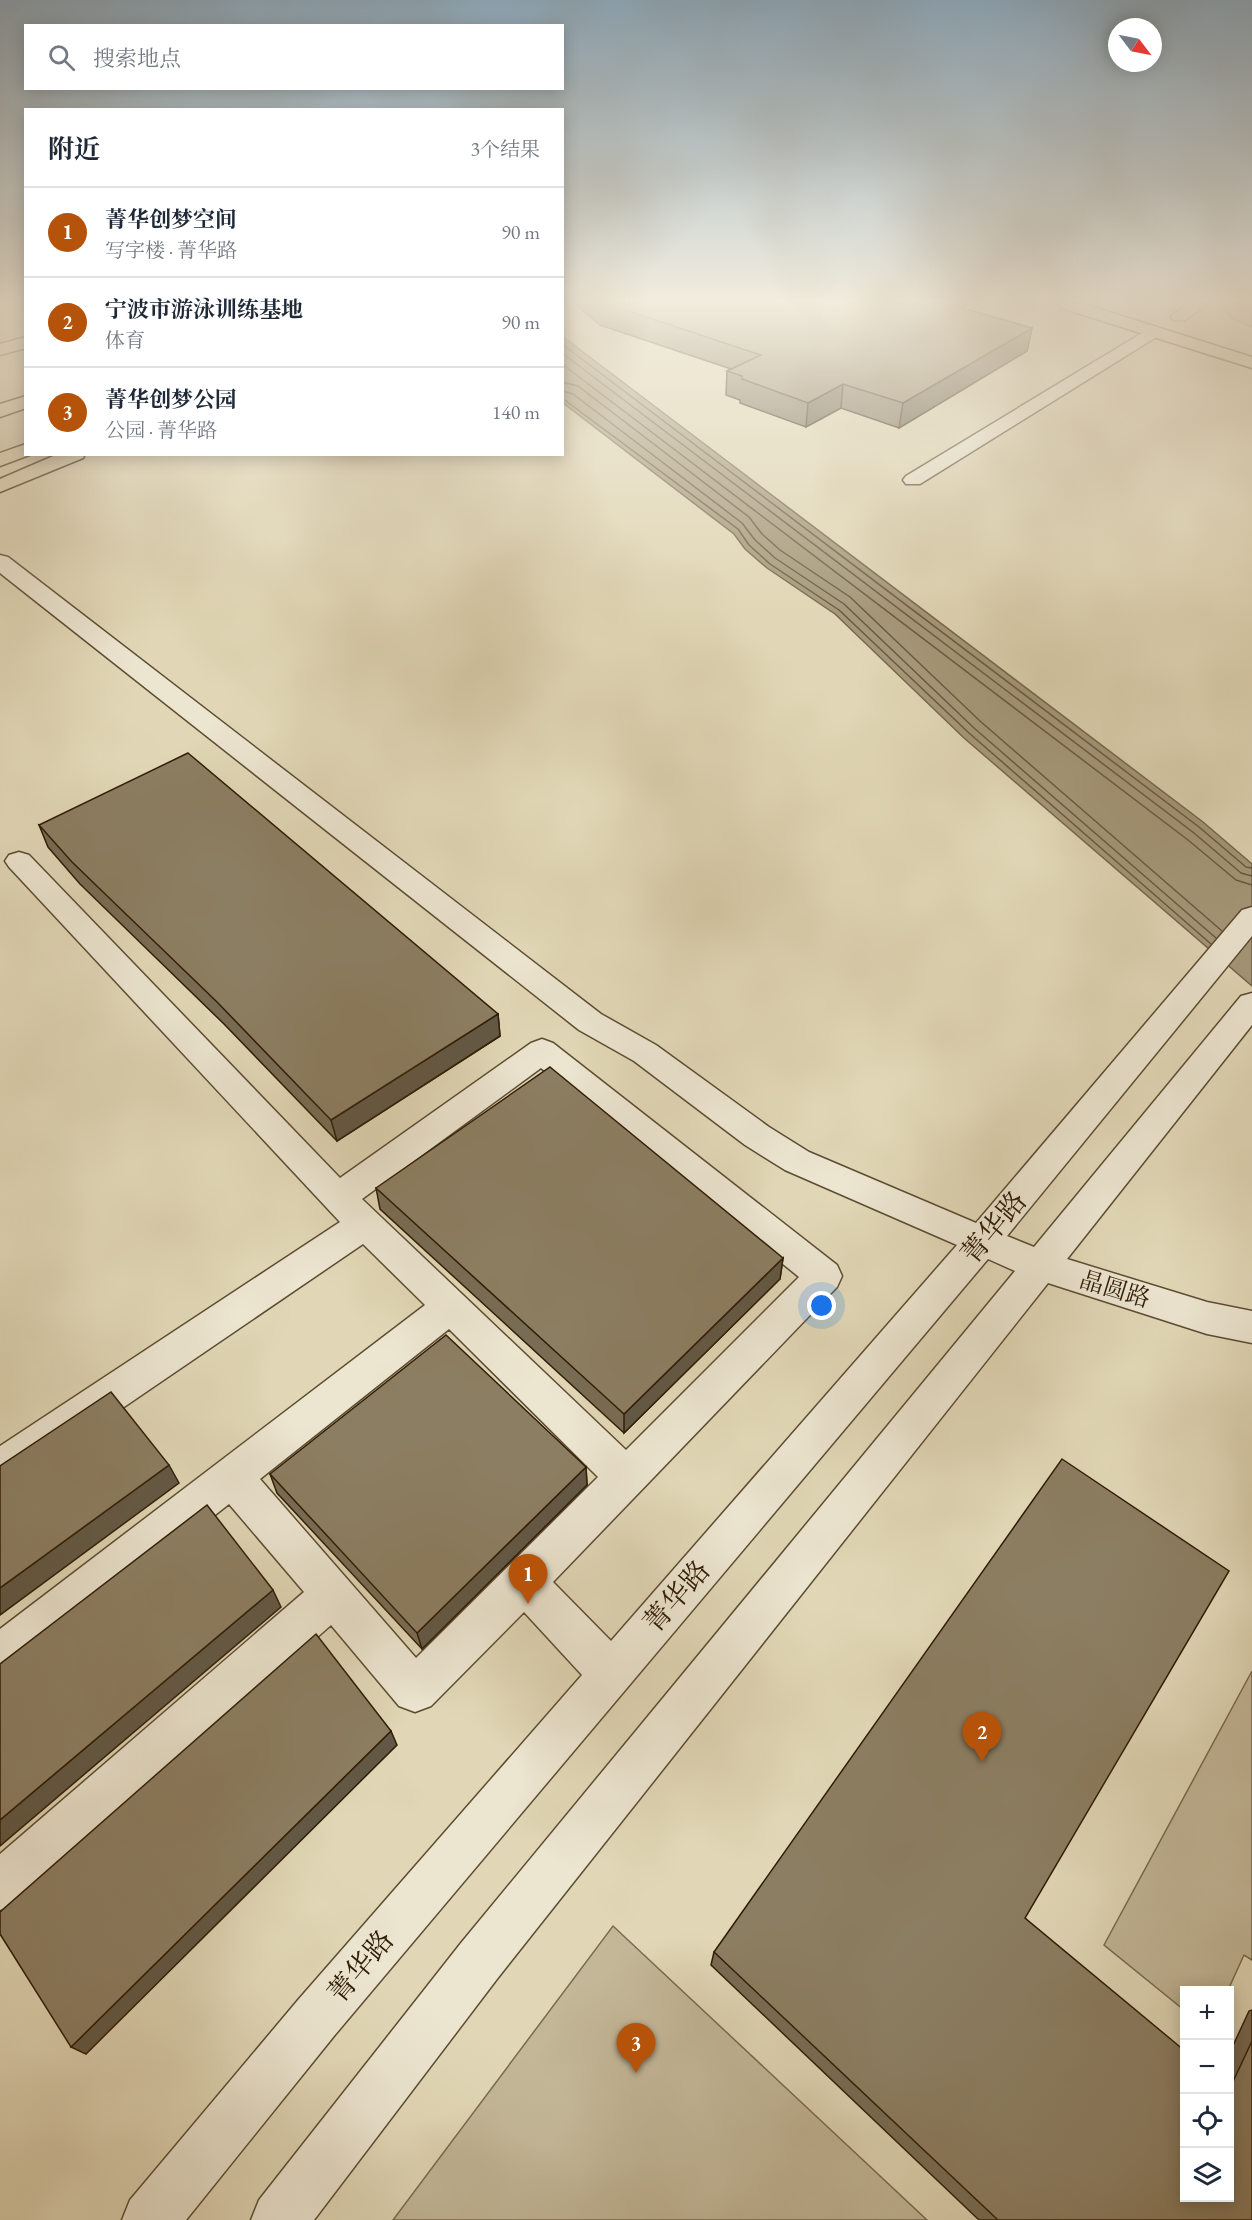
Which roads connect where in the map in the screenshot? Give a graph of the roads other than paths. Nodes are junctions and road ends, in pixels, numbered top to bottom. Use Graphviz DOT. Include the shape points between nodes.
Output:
graph roads {
  1 [pos="1030,408"];
  2 [pos="24,417"];
  3 [pos="0,425"];
  4 [pos="24,451"];
  5 [pos="71,456"];
  6 [pos="0,460"];
  7 [pos="913,480"];
  8 [pos="0,486"];
  9 [pos="0,562"];
  10 [pos="19,861"];
  11 [pos="1252,917"];
  12 [pos="1252,1004"];
  13 [pos="590,1022"];
  14 [pos="542,1051"];
  15 [pos="338,1198"];
  16 [pos="365,1224"];
  17 [pos="982,1240"];
  18 [pos="1041,1266"];
  19 [pos="450,1307"];
  20 [pos="1252,1327"];
  21 [pos="0,1469"];
  22 [pos="232,1477"];
  23 [pos="626,1477"];
  24 [pos="524,1582"];
  25 [pos="333,1595"];
  26 [pos="0,1656"];
  27 [pos="610,1672"];
  28 [pos="0,1886"];
  29 [pos="150,2220"];
  30 [pos="279,2220"];
  1 -- 7 [label="street"];
  2 -- 3 [label="main road"];
  4 -- 6 [label="main road"];
  5 -- 8 [label="main road"];
  9 -- 13 [label="street, 晶圆路"];
  10 -- 15 [label="street"];
  11 -- 17 [label="street, 菁华路"];
  12 -- 18 [label="street"];
  13 -- 14 [label="street"];
  13 -- 17 [label="street, 晶圆路" via="645,1053 757,1136 798,1161"];
  14 -- 15 [label="street"];
  14 -- 23 [label="street" via="824,1276"];
  15 -- 16 [label="street"];
  16 -- 19 [label="street"];
  16 -- 21 [label="street"];
  17 -- 18 [label="street, 晶圆路"];
  17 -- 27 [label="street, 菁华路"];
  18 -- 20 [label="street, 晶圆路" via="1207,1318"];
  18 -- 30 [label="street" via="478,1962"];
  19 -- 22 [label="street"];
  19 -- 23 [label="street"];
  22 -- 25 [label="street"];
  22 -- 26 [label="street"];
  23 -- 24 [label="street"];
  24 -- 25 [label="street" via="415,1690"];
  24 -- 27 [label="street"];
  25 -- 28 [label="street"];
  27 -- 29 [label="street, 菁华路"];
}
